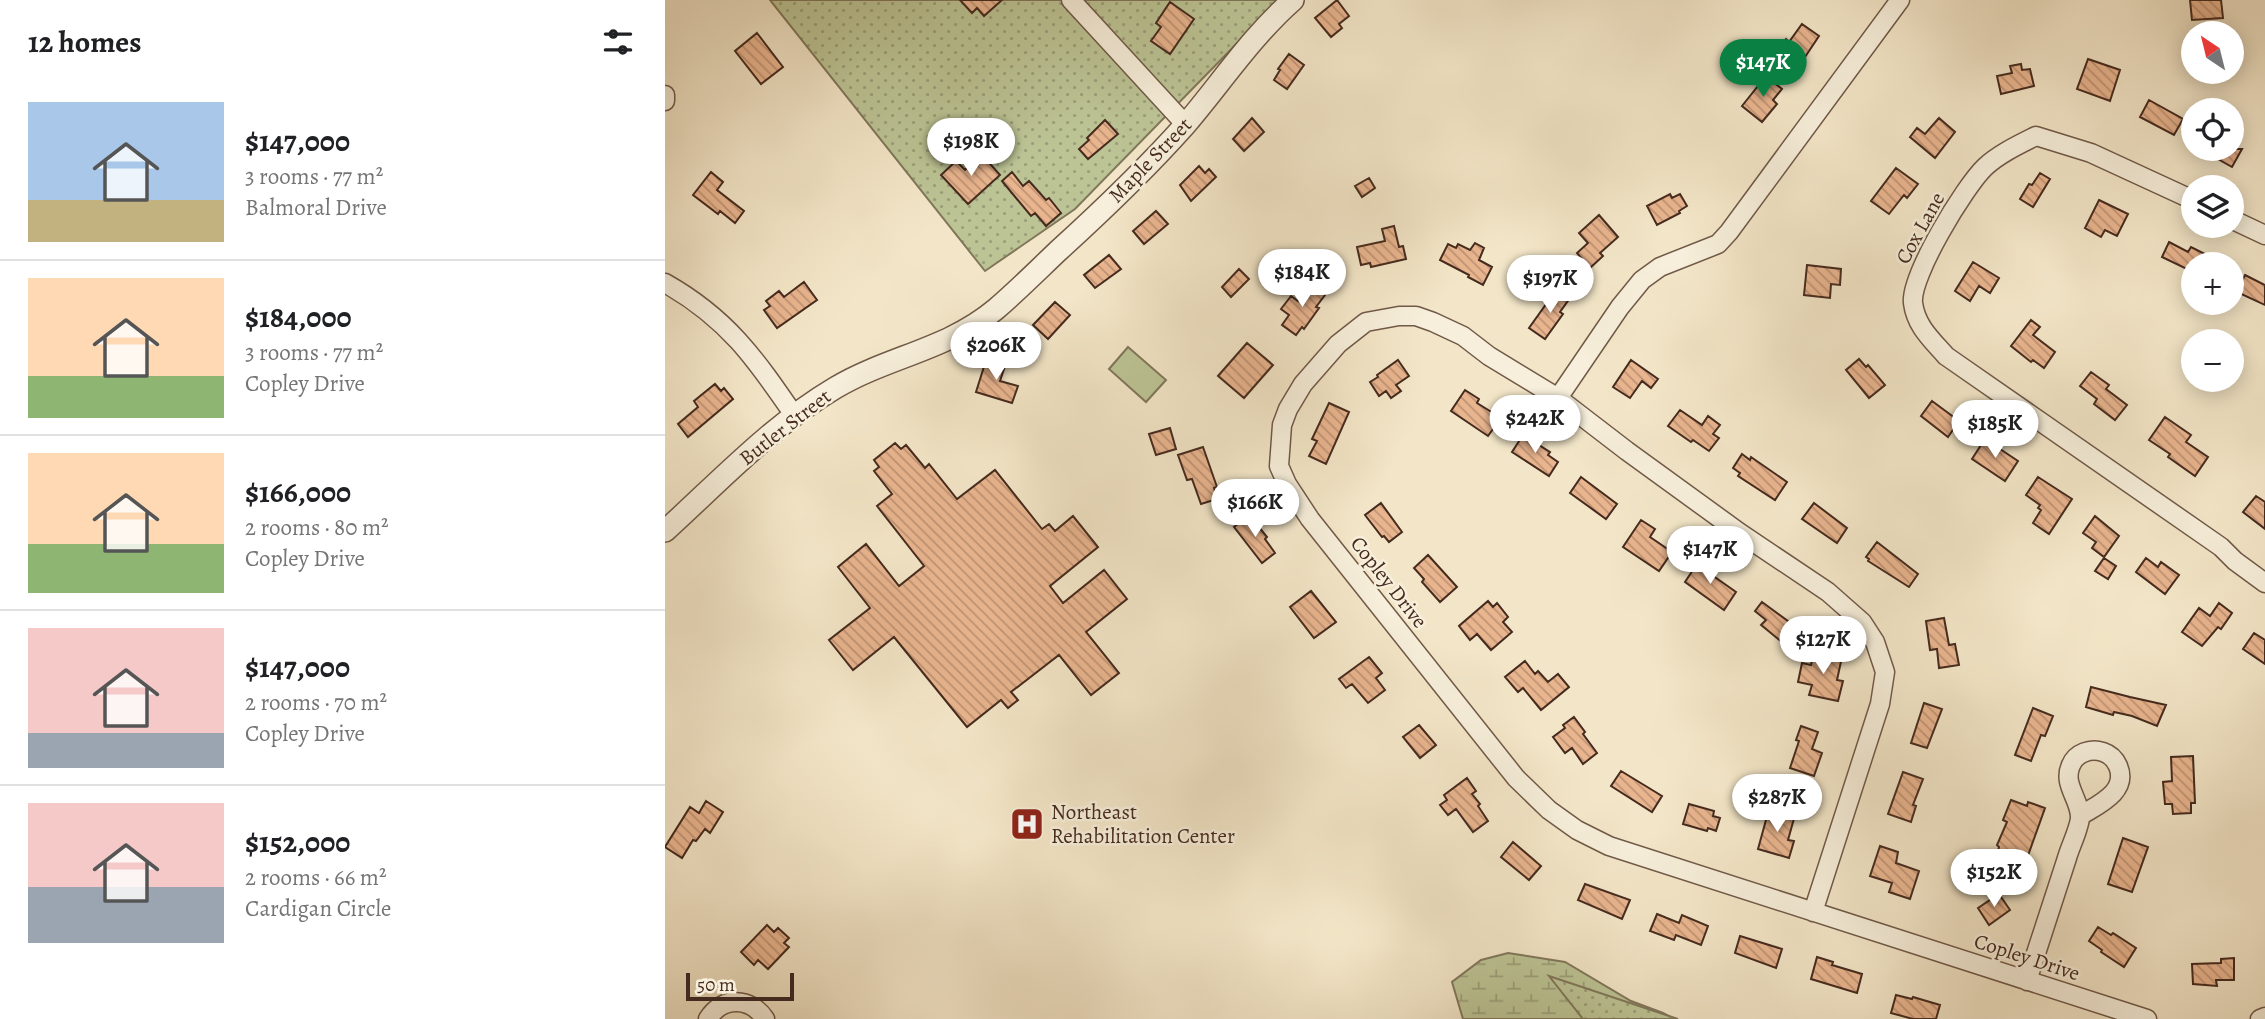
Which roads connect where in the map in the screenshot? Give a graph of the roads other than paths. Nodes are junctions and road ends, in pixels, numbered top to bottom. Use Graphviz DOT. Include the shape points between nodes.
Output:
graph roads {
  1 [pos="1071,0"];
  2 [pos="1293,0"];
  3 [pos="1900,0"];
  4 [pos="665,94"];
  5 [pos="665,101"];
  6 [pos="1185,124"];
  7 [pos="2181,194"];
  8 [pos="2244,225"];
  9 [pos="2265,235"];
  10 [pos="665,283"];
  11 [pos="995,310"];
  12 [pos="1558,398"];
  13 [pos="794,415"];
  14 [pos="665,531"];
  15 [pos="2265,583"];
  16 [pos="2080,816"];
  17 [pos="1813,912"];
  18 [pos="2027,981"];
  19 [pos="2265,1017"];
  20 [pos="708,1019"];
  21 [pos="765,1019"];
  22 [pos="2147,1019"];
  23 [pos="2260,1019"];
  1 -- 6 [label="street"];
  2 -- 6 [label="street, Maple Street"];
  3 -- 12 [label="street" via="1729,232 1718,244 1642,279"];
  4 -- 5 [label="street"];
  6 -- 11 [label="street, Maple Street" via="1092,220"];
  7 -- 15 [label="street, Cox Lane" via="2091,153 2036,136 2013,147 1976,177 1939,234 1915,282 1913,301 1920,327 1946,356 2221,547"];
  8 -- 9 [label="street"];
  10 -- 13 [label="street" via="734,334"];
  11 -- 13 [label="street, Butler Street" via="954,338 857,375"];
  12 -- 17 [label="street, Copley Drive" via="1828,593 1862,622 1875,642 1885,672 1880,704"];
  12 -- 17 [label="street, Copley Drive" via="1449,328 1416,316 1366,322 1338,344 1287,409 1279,466 1310,519 1479,734 1549,810 1609,846"];
  13 -- 14 [label="street, Butler Street"];
  16 -- 18 [label="street"];
  17 -- 18 [label="street, Copley Drive"];
  18 -- 22 [label="street, Copley Drive"];
  19 -- 23 [label="street"];
  20 -- 21 [label="street" via="720,1006 739,1001 749,1003"];
}
